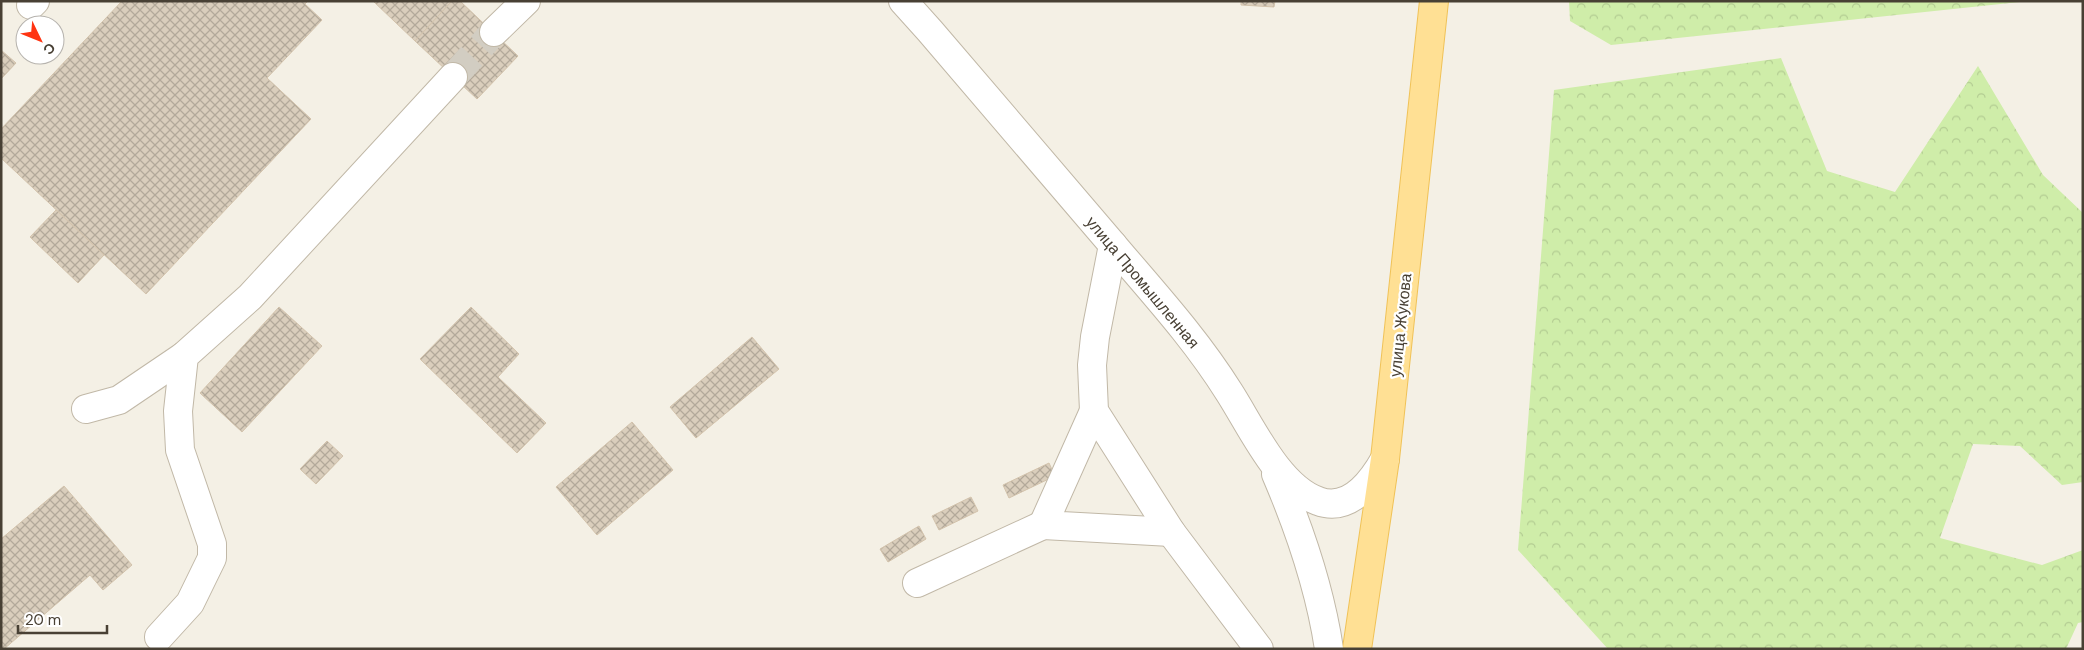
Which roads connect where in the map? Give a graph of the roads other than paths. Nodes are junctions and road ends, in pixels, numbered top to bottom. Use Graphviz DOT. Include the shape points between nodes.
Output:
graph roads {
  1 [pos="526,1"];
  2 [pos="903,1"];
  3 [pos="1434,1"];
  4 [pos="494,32"];
  5 [pos="453,77"];
  6 [pos="1113,245"];
  7 [pos="184,356"];
  8 [pos="86,410"];
  9 [pos="1094,411"];
  10 [pos="1269,456"];
  11 [pos="1385,459"];
  12 [pos="1043,525"];
  13 [pos="1172,532"];
  14 [pos="918,583"];
  15 [pos="159,637"];
  16 [pos="1259,649"];
  17 [pos="1329,649"];
  18 [pos="1357,649"];
  1 -- 4 [label="street"];
  2 -- 6 [label="street, улица Промышленная"];
  3 -- 11 [label="main road, улица Жукова"];
  5 -- 7 [label="street" via="250,297"];
  6 -- 9 [label="street" via="1095,337 1092,364"];
  6 -- 10 [label="street, улица Промышленная" via="1211,363"];
  7 -- 8 [label="street" via="119,400"];
  7 -- 15 [label="street" via="178,411 180,450 212,544 212,558 190,604"];
  9 -- 12 [label="street"];
  9 -- 13 [label="street"];
  10 -- 11 [label="street, улица Промышленная" via="1296,488 1319,502 1333,504 1356,495 1366,487"];
  10 -- 17 [label="street" via="1301,539"];
  11 -- 18 [label="main road, улица Жукова"];
  12 -- 13 [label="street"];
  12 -- 14 [label="street"];
  13 -- 16 [label="street"];
}
